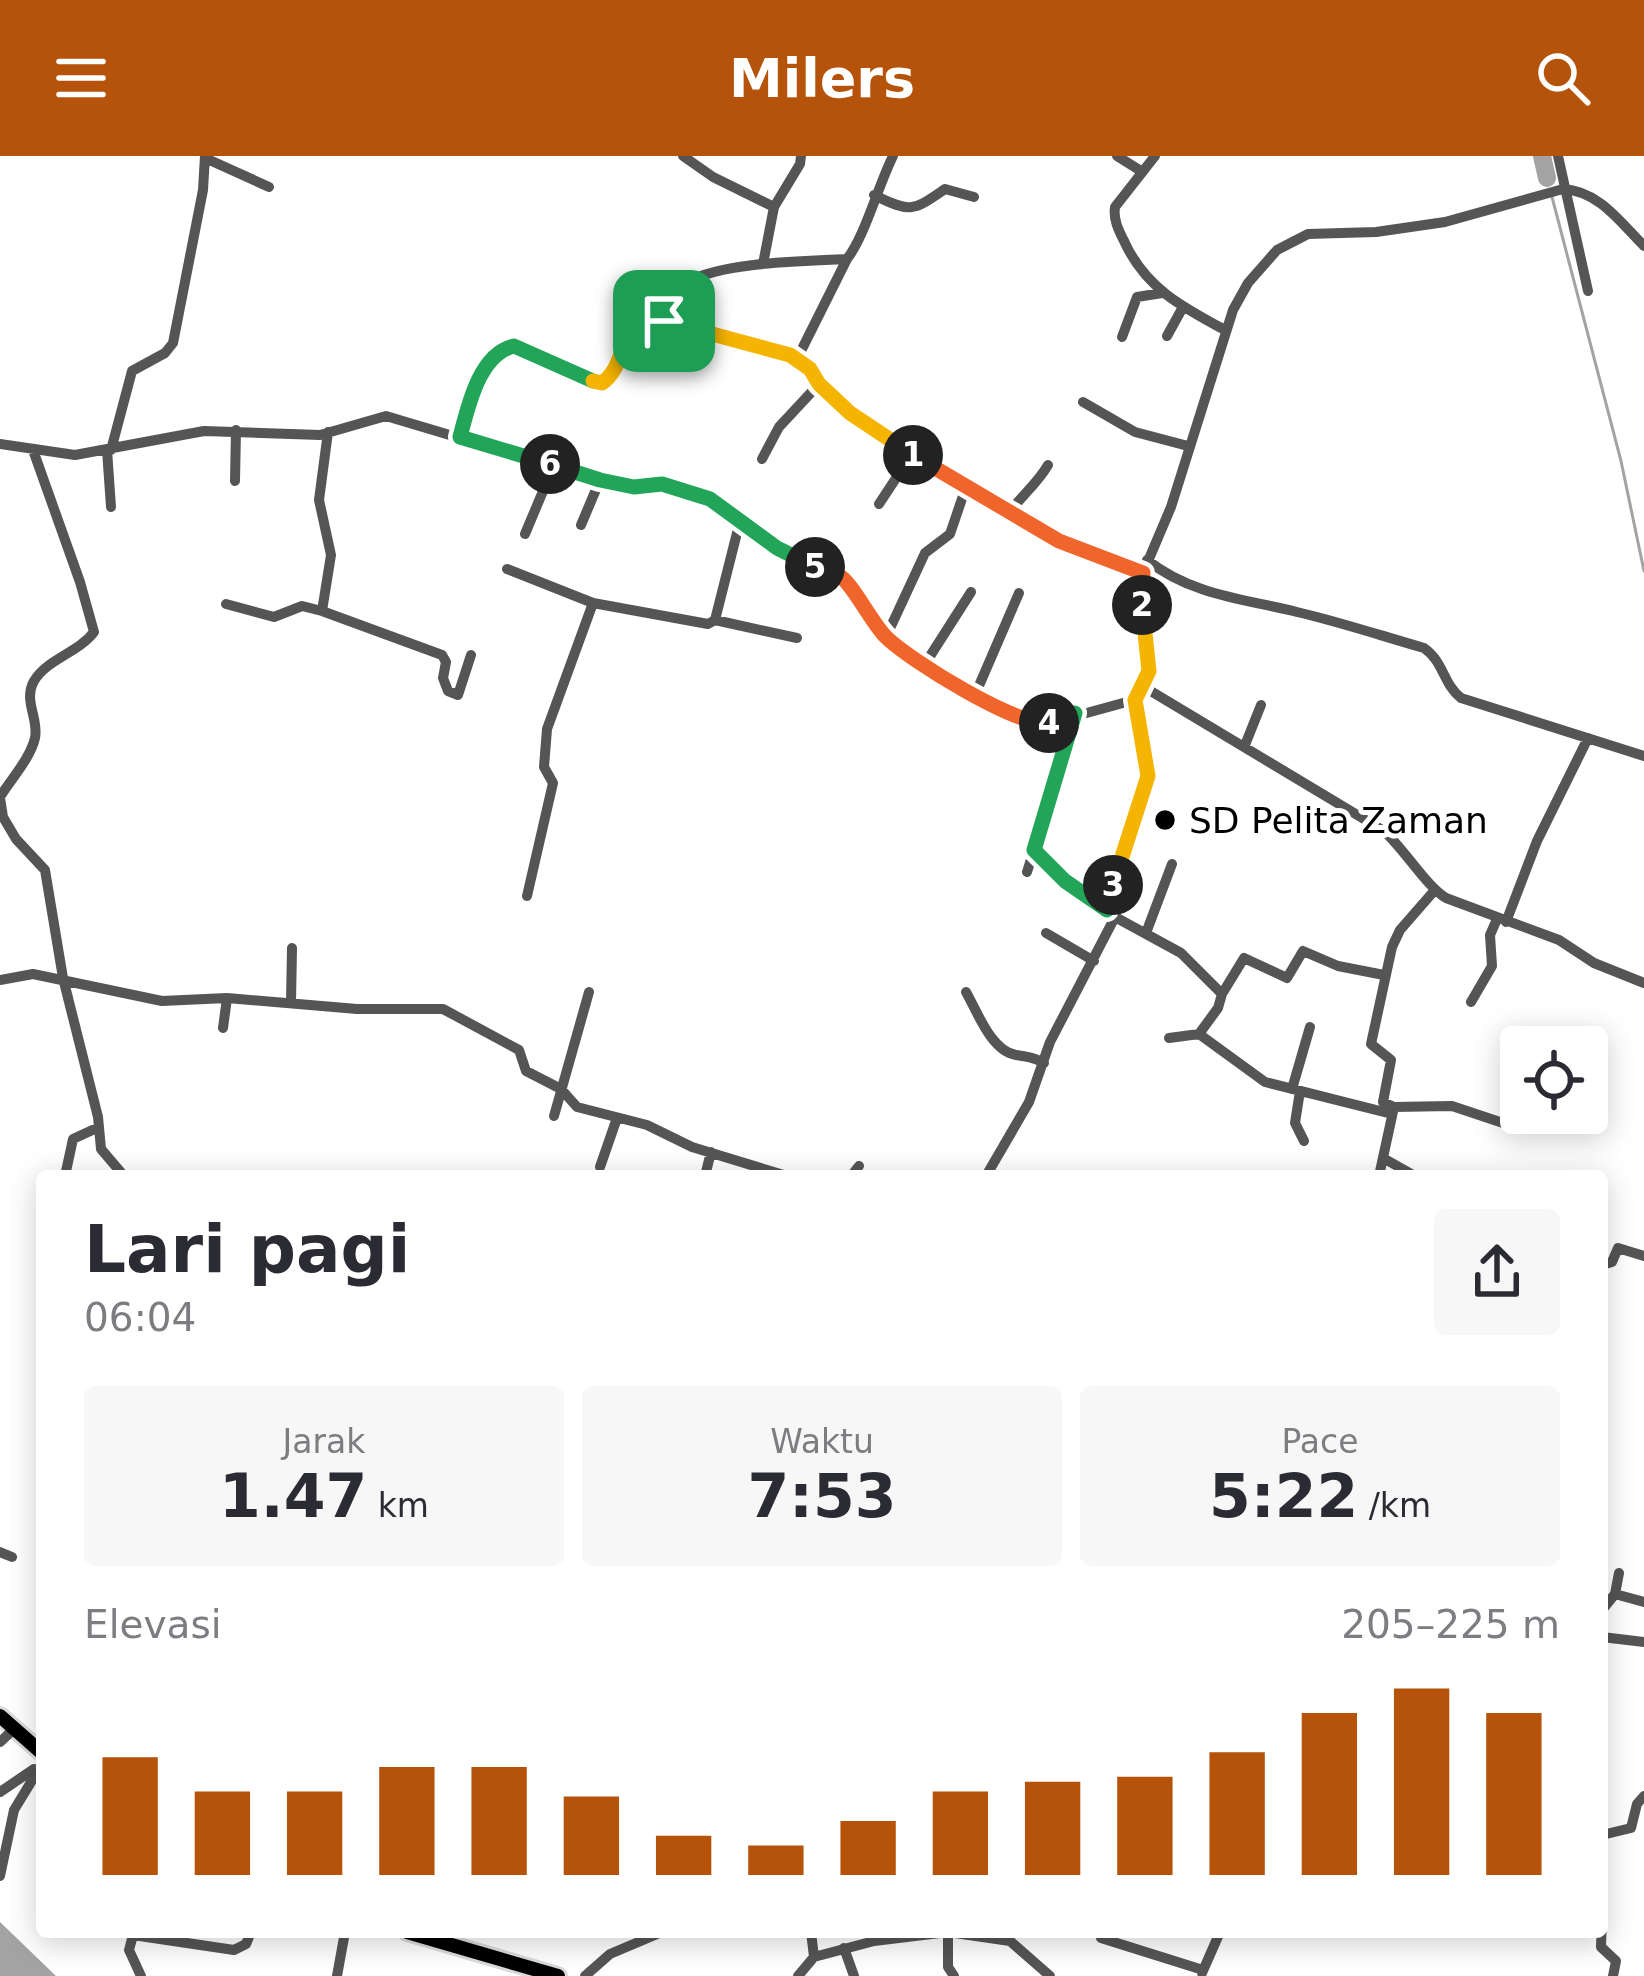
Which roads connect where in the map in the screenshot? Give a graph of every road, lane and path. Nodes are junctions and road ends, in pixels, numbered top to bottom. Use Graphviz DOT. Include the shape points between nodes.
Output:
graph roads {
  1 [pos="683,156"];
  2 [pos="801,156"];
  3 [pos="893,156"];
  4 [pos="1117,156"];
  5 [pos="1155,156"];
  6 [pos="1558,156"];
  7 [pos="205,157"];
  8 [pos="1141,171"];
  9 [pos="269,187"];
  10 [pos="1563,190"];
  11 [pos="874,195"];
  12 [pos="974,196"];
  13 [pos="774,208"];
  14 [pos="1644,246"];
  15 [pos="847,259"];
  16 [pos="764,264"];
  17 [pos="1588,291"];
  18 [pos="1162,293"];
  19 [pos="1183,307"];
  20 [pos="664,321"];
  21 [pos="1225,330"];
  22 [pos="1122,337"];
  23 [pos="1167,337"];
  24 [pos="797,358"];
  25 [pos="819,384"];
  26 [pos="1083,402"];
  27 [pos="236,430"];
  28 [pos="328,432"];
  29 [pos="460,437"];
  30 [pos="0,444"];
  31 [pos="1189,446"];
  32 [pos="33,450"];
  33 [pos="109,450"];
  34 [pos="912,454"];
  35 [pos="762,459"];
  36 [pos="554,465"];
  37 [pos="1048,465"];
  38 [pos="600,480"];
  39 [pos="235,481"];
  40 [pos="968,484"];
  41 [pos="879,504"];
  42 [pos="111,507"];
  43 [pos="1009,513"];
  44 [pos="740,521"];
  45 [pos="581,525"];
  46 [pos="525,534"];
  47 [pos="1145,567"];
  48 [pos="507,569"];
  49 [pos="971,592"];
  50 [pos="1019,593"];
  51 [pos="592,602"];
  52 [pos="226,604"];
  53 [pos="322,611"];
  54 [pos="715,620"];
  55 [pos="886,637"];
  56 [pos="797,638"];
  57 [pos="471,655"];
  58 [pos="925,664"];
  59 [pos="1144,687"];
  60 [pos="975,695"];
  61 [pos="1135,700"];
  62 [pos="1261,705"];
  63 [pos="1075,713"];
  64 [pos="1588,738"];
  65 [pos="1245,745"];
  66 [pos="1644,756"];
  67 [pos="0,798"];
  68 [pos="1034,850"];
  69 [pos="1172,864"];
  70 [pos="1027,872"];
  71 [pos="1434,891"];
  72 [pos="527,896"];
  73 [pos="1111,914"];
  74 [pos="1502,920"];
  75 [pos="1046,932"];
  76 [pos="1146,933"];
  77 [pos="292,948"];
  78 [pos="1094,961"];
  79 [pos="1384,975"];
  80 [pos="63,978"];
  81 [pos="0,980"];
  82 [pos="1644,983"];
  83 [pos="589,992"];
  84 [pos="966,992"];
  85 [pos="1222,994"];
  86 [pos="227,998"];
  87 [pos="291,1002"];
  88 [pos="1471,1002"];
  89 [pos="1310,1027"];
  90 [pos="223,1028"];
  91 [pos="1198,1034"];
  92 [pos="1169,1038"];
  93 [pos="1044,1063"];
  94 [pos="562,1089"];
  95 [pos="1296,1090"];
  96 [pos="1393,1111"];
  97 [pos="554,1116"];
  98 [pos="617,1118"];
  99 [pos="1500,1122"];
  100 [pos="99,1127"];
  101 [pos="1304,1141"];
  102 [pos="711,1152"];
  103 [pos="1383,1158"];
  104 [pos="600,1167"];
  105 [pos="66,1170"];
  106 [pos="118,1170"];
  107 [pos="706,1170"];
  108 [pos="769,1170"];
  109 [pos="989,1170"];
  110 [pos="1380,1170"];
  111 [pos="1404,1170"];
  112 [pos="1644,1256"];
  113 [pos="1608,1263"];
  114 [pos="1619,1573"];
  115 [pos="1615,1594"];
  116 [pos="1644,1602"];
  117 [pos="1608,1603"];
  118 [pos="1608,1638"];
  119 [pos="1644,1642"];
  120 [pos="0,1716"];
  121 [pos="14,1729"];
  122 [pos="0,1742"];
  123 [pos="36,1757"];
  124 [pos="36,1765"];
  125 [pos="36,1769"];
  126 [pos="0,1792"];
  127 [pos="1644,1796"];
  128 [pos="1608,1834"];
  129 [pos="0,1876"];
  130 [pos="132,1938"];
  131 [pos="153,1938"];
  132 [pos="248,1938"];
  133 [pos="344,1938"];
  134 [pos="428,1938"];
  135 [pos="648,1938"];
  136 [pos="812,1938"];
  137 [pos="882,1938"];
  138 [pos="948,1938"];
  139 [pos="989,1938"];
  140 [pos="1101,1938"];
  141 [pos="1217,1938"];
  142 [pos="1601,1938"];
  143 [pos="844,1948"];
  144 [pos="814,1957"];
  145 [pos="1202,1973"];
  146 [pos="140,1976"];
  147 [pos="338,1976"];
  148 [pos="558,1976"];
  149 [pos="585,1976"];
  150 [pos="798,1976"];
  151 [pos="854,1976"];
  152 [pos="954,1976"];
  153 [pos="1050,1976"];
  154 [pos="1613,1976"];
  1 -- 13 [label="street"];
  2 -- 13 [label="street"];
  3 -- 11 [label="street"];
  4 -- 8 [label="street"];
  5 -- 8 [label="street"];
  6 -- 10 [label="street"];
  7 -- 9 [label="street"];
  7 -- 33 [label="street" via="173,343 132,370"];
  8 -- 18 [label="street" via="1114,217 1142,274"];
  10 -- 14 [label="street" via="1600,202"];
  10 -- 17 [label="street"];
  10 -- 21 [label="street" via="1445,222 1292,241 1248,283"];
  11 -- 12 [label="street" via="905,206 926,205 945,189"];
  11 -- 15 [label="street"];
  13 -- 16 [label="street"];
  15 -- 16 [label="street"];
  15 -- 24 [label="street"];
  16 -- 20 [label="street" via="687,283"];
  18 -- 19 [label="street"];
  18 -- 22 [label="street" via="1137,297"];
  19 -- 21 [label="street"];
  19 -- 23 [label="street"];
  20 -- 24 [label="street"];
  20 -- 29 [label="street" via="634,327 602,383 520,347 502,350 474,391"];
  21 -- 31 [label="street"];
  24 -- 25 [label="street"];
  25 -- 34 [label="street"];
  25 -- 35 [label="street"];
  26 -- 31 [label="street" via="1135,432"];
  27 -- 28 [label="street"];
  27 -- 33 [label="street"];
  27 -- 39 [label="street"];
  28 -- 29 [label="street" via="386,416"];
  28 -- 53 [label="street" via="319,500 331,555"];
  29 -- 36 [label="street"];
  30 -- 32 [label="street"];
  31 -- 47 [label="street"];
  32 -- 33 [label="street"];
  32 -- 67 [label="street" via="94,632 32,685 33,745"];
  33 -- 42 [label="street"];
  34 -- 40 [label="street"];
  34 -- 41 [label="street"];
  36 -- 38 [label="street"];
  36 -- 46 [label="street"];
  37 -- 43 [label="street"];
  38 -- 44 [label="street" via="688,491"];
  38 -- 45 [label="street"];
  40 -- 43 [label="street"];
  40 -- 55 [label="street" via="950,534 925,553"];
  43 -- 47 [label="street" via="1087,554"];
  44 -- 54 [label="street"];
  44 -- 55 [label="street" via="787,554 843,578"];
  47 -- 59 [label="street"];
  47 -- 64 [label="street" via="1219,597 1424,648 1461,698"];
  48 -- 51 [label="street"];
  49 -- 58 [label="street"];
  50 -- 60 [label="street"];
  51 -- 54 [label="street" via="699,625"];
  51 -- 72 [label="street" via="547,729 544,767 553,783"];
  52 -- 53 [label="street" via="274,617 302,605"];
  53 -- 57 [label="street" via="442,655 443,682 458,695"];
  54 -- 56 [label="street"];
  55 -- 58 [label="street"];
  58 -- 60 [label="street"];
  59 -- 61 [label="street"];
  59 -- 65 [label="street"];
  60 -- 63 [label="street" via="1036,724"];
  61 -- 63 [label="street"];
  61 -- 73 [label="street" via="1146,787 1125,839"];
  62 -- 65 [label="street"];
  63 -- 68 [label="street"];
  64 -- 66 [label="street"];
  64 -- 74 [label="street"];
  65 -- 71 [label="street" via="1384,831"];
  67 -- 80 [label="street" via="16,839 45,870"];
  68 -- 70 [label="street"];
  68 -- 73 [label="street"];
  69 -- 76 [label="street"];
  71 -- 74 [label="street"];
  71 -- 79 [label="street" via="1400,930"];
  73 -- 76 [label="street"];
  73 -- 78 [label="street"];
  74 -- 82 [label="street"];
  74 -- 88 [label="street" via="1490,935 1492,966"];
  75 -- 78 [label="street"];
  76 -- 85 [label="street" via="1189,959"];
  77 -- 87 [label="street"];
  78 -- 93 [label="street"];
  79 -- 85 [label="street" via="1303,951 1288,978 1244,958"];
  79 -- 96 [label="street" via="1371,1044 1391,1060 1383,1102"];
  80 -- 81 [label="street"];
  80 -- 86 [label="street" via="155,1000"];
  80 -- 100 [label="street"];
  83 -- 94 [label="street"];
  84 -- 93 [label="street" via="999,1046"];
  85 -- 91 [label="street"];
  86 -- 87 [label="street"];
  86 -- 90 [label="street"];
  87 -- 94 [label="street" via="449,1010 519,1050 526,1071"];
  89 -- 95 [label="street"];
  91 -- 92 [label="street"];
  91 -- 95 [label="street" via="1251,1075"];
  93 -- 109 [label="street"];
  94 -- 97 [label="street"];
  94 -- 98 [label="street" via="572,1105"];
  95 -- 96 [label="street"];
  95 -- 101 [label="street" via="1295,1123"];
  96 -- 99 [label="street" via="1452,1106"];
  96 -- 103 [label="street"];
  98 -- 102 [label="street"];
  98 -- 104 [label="street"];
  100 -- 105 [label="street" via="74,1139"];
  100 -- 106 [label="street" via="102,1153"];
  102 -- 107 [label="street"];
  102 -- 108 [label="street"];
  103 -- 110 [label="street"];
  103 -- 111 [label="street"];
  112 -- 113 [label="street" via="1618,1248"];
  114 -- 115 [label="street"];
  115 -- 116 [label="street"];
  115 -- 117 [label="street"];
  118 -- 119 [label="street"];
  120 -- 121 [label="main road"];
  121 -- 122 [label="street"];
  121 -- 123 [label="main road"];
  124 -- 126 [label="street"];
  125 -- 129 [label="street" via="14,1810"];
  127 -- 128 [label="street" via="1631,1828"];
  130 -- 146 [label="street"];
  131 -- 132 [label="street" via="234,1950"];
  133 -- 147 [label="street"];
  134 -- 148 [label="main road"];
  135 -- 149 [label="street"];
  136 -- 144 [label="street"];
  137 -- 143 [label="street"];
  138 -- 152 [label="street"];
  139 -- 153 [label="street" via="1010,1941"];
  140 -- 145 [label="street"];
  141 -- 145 [label="street"];
  142 -- 154 [label="street" via="1616,1958"];
  143 -- 144 [label="street"];
  143 -- 151 [label="street"];
  144 -- 150 [label="street"];
}
